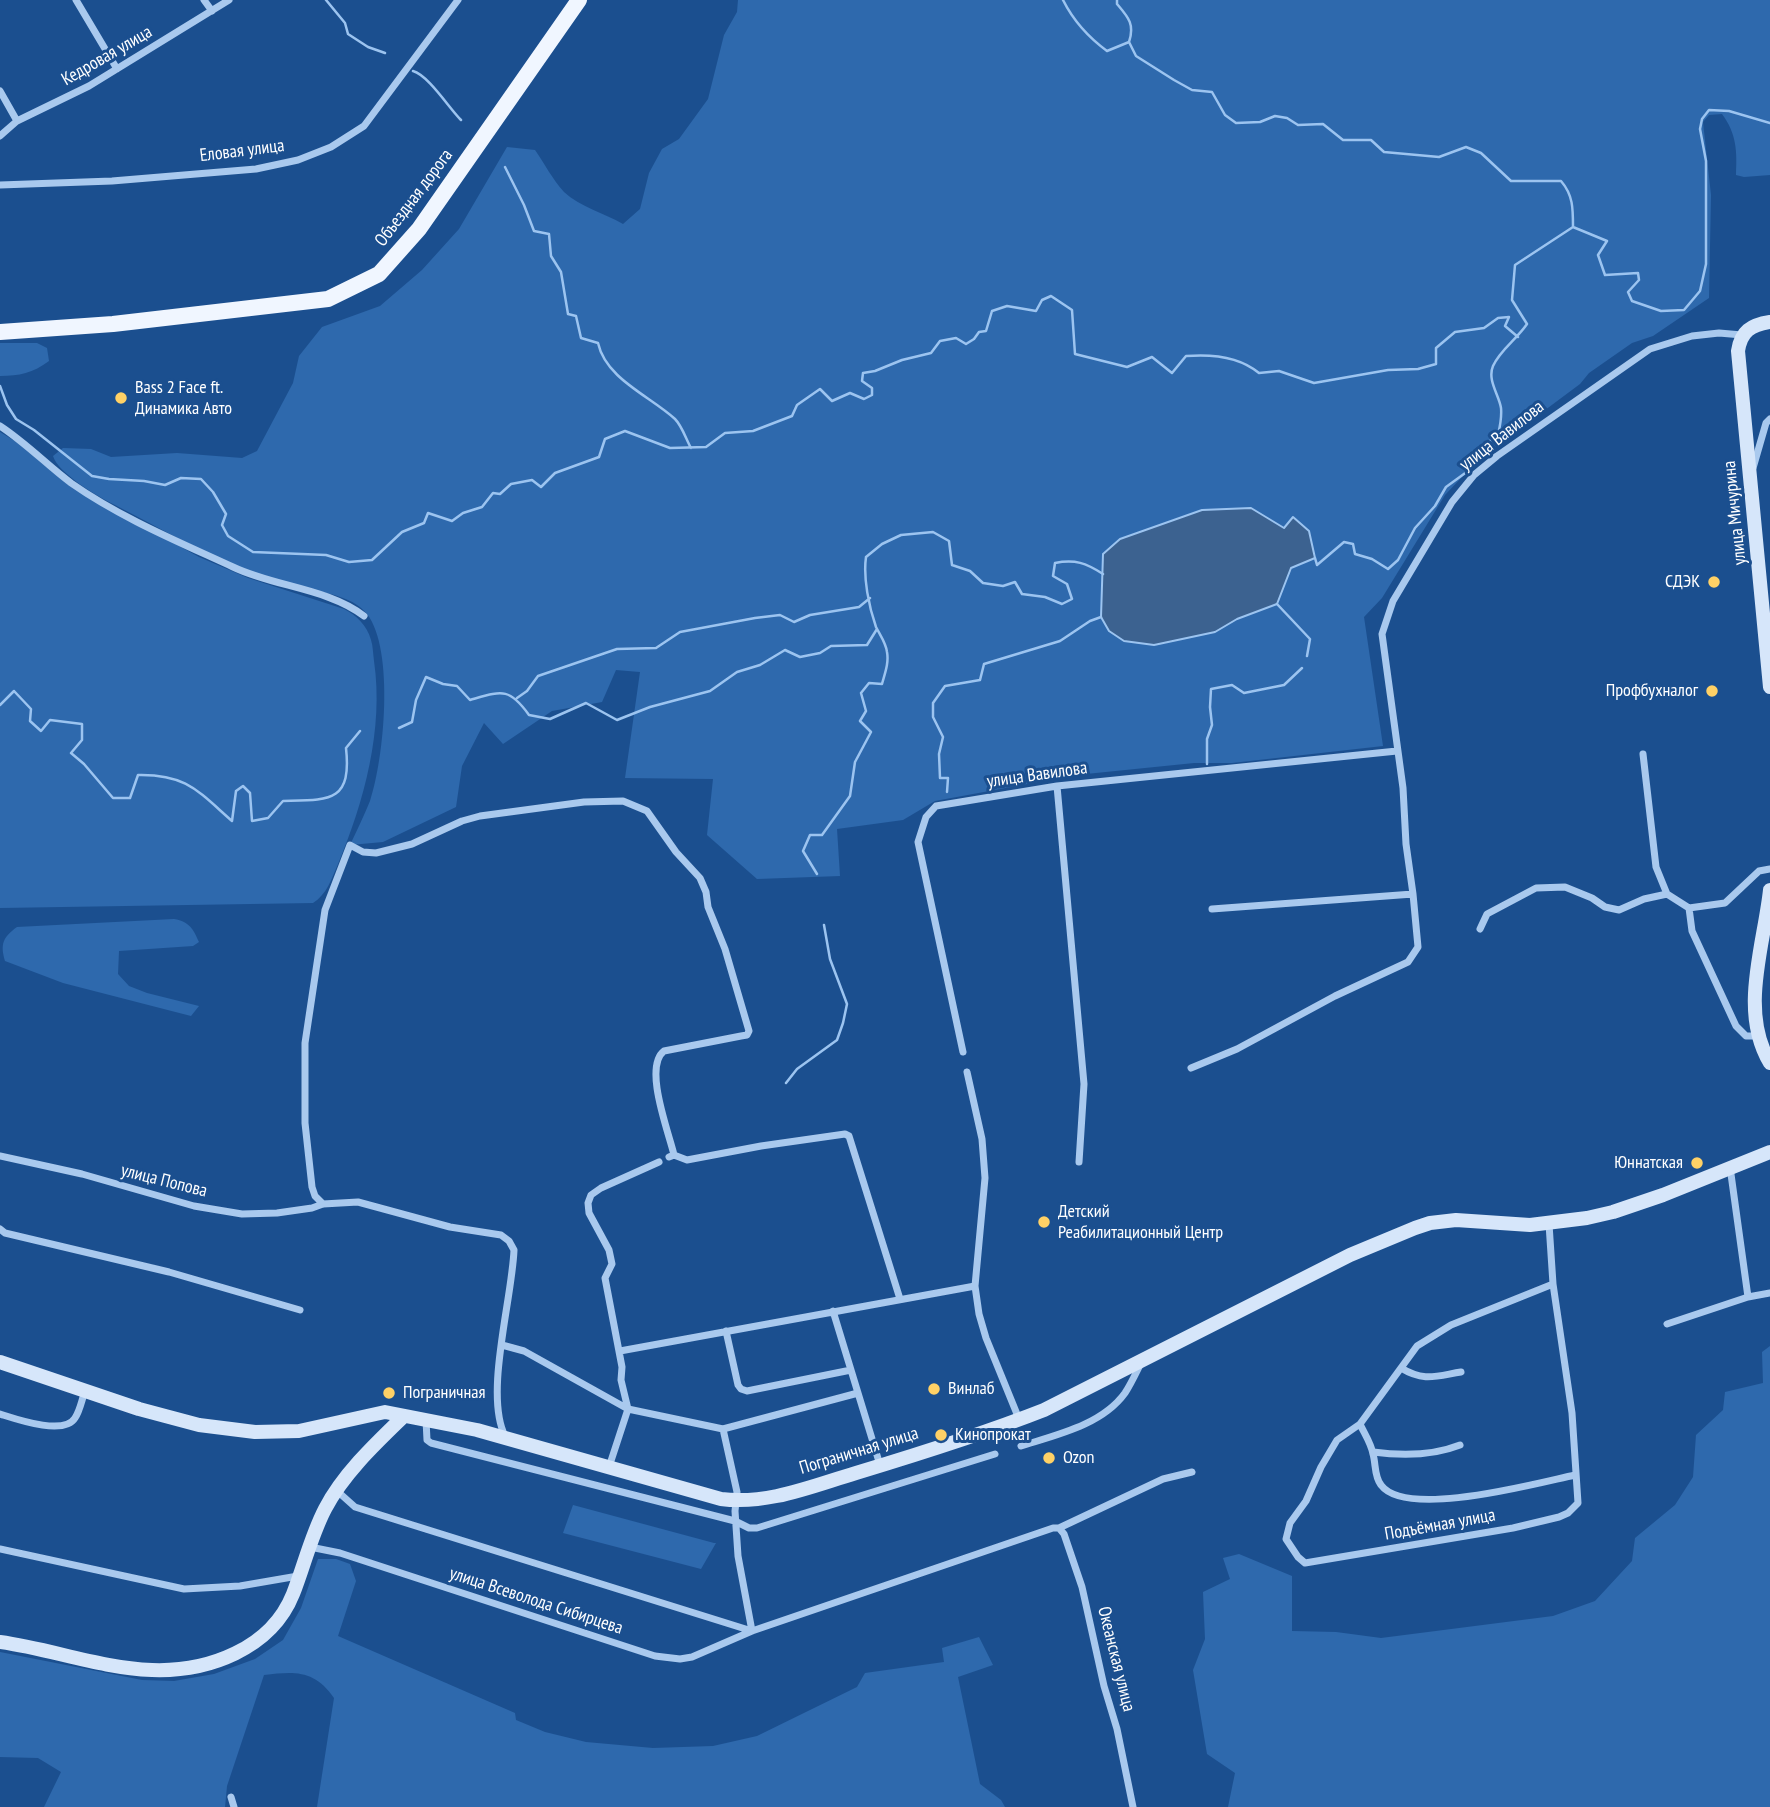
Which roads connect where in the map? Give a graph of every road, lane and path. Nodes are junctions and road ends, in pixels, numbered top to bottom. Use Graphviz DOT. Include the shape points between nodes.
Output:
graph roads {
  1 [pos="76,0"];
  2 [pos="204,0"];
  3 [pos="229,0"];
  4 [pos="458,0"];
  5 [pos="579,0"];
  6 [pos="212,11"];
  7 [pos="117,69"];
  8 [pos="0,90"];
  9 [pos="17,121"];
  10 [pos="0,136"];
  11 [pos="0,185"];
  12 [pos="1770,322"];
  13 [pos="0,332"];
  14 [pos="1742,335"];
  15 [pos="1770,419"];
  16 [pos="0,426"];
  17 [pos="1751,476"];
  18 [pos="364,617"];
  19 [pos="1767,627"];
  20 [pos="1770,687"];
  21 [pos="1397,751"];
  22 [pos="1643,754"];
  23 [pos="1057,786"];
  24 [pos="1770,869"];
  25 [pos="1413,894"];
  26 [pos="1667,894"];
  27 [pos="1770,895"];
  28 [pos="1689,908"];
  29 [pos="1212,909"];
  30 [pos="1480,929"];
  31 [pos="1758,1036"];
  32 [pos="963,1052"];
  33 [pos="1770,1063"];
  34 [pos="1191,1068"];
  35 [pos="968,1072"];
  36 [pos="1770,1152"];
  37 [pos="0,1156"];
  38 [pos="659,1162"];
  39 [pos="1079,1162"];
  40 [pos="1730,1167"];
  41 [pos="323,1204"];
  42 [pos="1549,1224"];
  43 [pos="0,1229"];
  44 [pos="1553,1284"];
  45 [pos="975,1286"];
  46 [pos="1770,1293"];
  47 [pos="1748,1297"];
  48 [pos="900,1299"];
  49 [pos="300,1310"];
  50 [pos="833,1311"];
  51 [pos="1667,1324"];
  52 [pos="726,1331"];
  53 [pos="502,1345"];
  54 [pos="620,1351"];
  55 [pos="1143,1360"];
  56 [pos="0,1362"];
  57 [pos="1401,1368"];
  58 [pos="851,1370"];
  59 [pos="1461,1372"];
  60 [pos="85,1390"];
  61 [pos="859,1393"];
  62 [pos="628,1409"];
  63 [pos="0,1414"];
  64 [pos="404,1416"];
  65 [pos="426,1419"];
  66 [pos="1019,1420"];
  67 [pos="1360,1424"];
  68 [pos="723,1429"];
  69 [pos="505,1437"];
  70 [pos="1460,1445"];
  71 [pos="1021,1446"];
  72 [pos="1373,1452"];
  73 [pos="995,1454"];
  74 [pos="880,1465"];
  75 [pos="608,1468"];
  76 [pos="1192,1472"];
  77 [pos="1575,1475"];
  78 [pos="336,1490"];
  79 [pos="736,1501"];
  80 [pos="735,1521"];
  81 [pos="1056,1528"];
  82 [pos="309,1547"];
  83 [pos="0,1549"];
  84 [pos="299,1576"];
  85 [pos="752,1630"];
  86 [pos="0,1642"];
  87 [pos="231,1797"];
  88 [pos="234,1807"];
  89 [pos="1133,1807"];
  1 -- 7 [label="street"];
  2 -- 6 [label="street"];
  3 -- 6 [label="street, Кедровая улица"];
  4 -- 11 [label="street, Еловая улица" via="364,126 331,147 256,169"];
  5 -- 13 [label="main road, Объездная дорога" via="419,229 379,274 328,299"];
  6 -- 7 [label="street, Кедровая улица"];
  7 -- 9 [label="street, Кедровая улица"];
  8 -- 9 [label="street"];
  9 -- 10 [label="street, Кедровая улица"];
  12 -- 14 [label="main road" via="1753,326"];
  14 -- 17 [label="main road, улица Мичурина" via="1738,363"];
  14 -- 21 [label="street, улица Вавилова" via="1692,336 1650,349 1474,475 1451,502 1393,601 1382,634"];
  15 -- 17 [label="street"];
  16 -- 18 [label="street" via="98,500 240,570 338,601"];
  17 -- 19 [label="main road, улица Мичурина"];
  19 -- 20 [label="main road, улица Мичурина"];
  21 -- 23 [label="street, улица Вавилова"];
  21 -- 25 [label="street, улица Вавилова"];
  22 -- 26 [label="street" via="1656,867"];
  23 -- 32 [label="street, улица Вавилова" via="936,806 926,817 918,842"];
  23 -- 39 [label="street" via="1083,1084"];
  24 -- 28 [label="street" via="1759,871 1725,902"];
  25 -- 29 [label="street"];
  25 -- 34 [label="street, улица Вавилова" via="1418,947 1408,962"];
  26 -- 28 [label="street"];
  26 -- 30 [label="street" via="1619,910 1565,887 1536,888 1487,914"];
  27 -- 31 [label="main road" via="1755,993"];
  28 -- 31 [label="street" via="1692,931 1736,1026 1746,1036"];
  31 -- 33 [label="main road"];
  35 -- 45 [label="street" via="985,1178"];
  36 -- 40 [label="main road, Пограничная улица"];
  37 -- 41 [label="street, улица Попова" via="242,1214 312,1209"];
  38 -- 54 [label="street" via="601,1188 588,1203 609,1250 612,1264 605,1278"];
  40 -- 42 [label="main road, Пограничная улица" via="1637,1205"];
  40 -- 47 [label="street"];
  41 -- 48 [label="street" via="312,1187 303,1071 324,910 350,845 376,853 412,844 480,816 623,801 647,811 700,878 749,1031 659,1055 658,1088 671,1156 687,1160 849,1136"];
  41 -- 53 [label="street, улица Попова" via="358,1202 450,1227 501,1235 509,1241 514,1250"];
  42 -- 44 [label="street, Подъёмная улица"];
  42 -- 55 [label="main road, Пограничная улица" via="1456,1220 1415,1228 1350,1255"];
  43 -- 49 [label="street"];
  44 -- 57 [label="street" via="1433,1334"];
  44 -- 77 [label="street, Подъёмная улица" via="1572,1413"];
  45 -- 48 [label="street"];
  45 -- 66 [label="street" via="986,1338"];
  46 -- 47 [label="street"];
  47 -- 51 [label="street"];
  48 -- 50 [label="street"];
  50 -- 52 [label="street"];
  50 -- 58 [label="street"];
  52 -- 54 [label="street"];
  52 -- 58 [label="street" via="741,1390"];
  53 -- 62 [label="street" via="524,1351"];
  53 -- 69 [label="street, улица Попова" via="496,1402"];
  54 -- 62 [label="street"];
  55 -- 66 [label="main road, Пограничная улица"];
  55 -- 71 [label="street" via="1124,1394 1105,1412"];
  56 -- 60 [label="main road, Пограничная улица"];
  57 -- 59 [label="street" via="1424,1378"];
  57 -- 67 [label="street"];
  58 -- 61 [label="street"];
  60 -- 63 [label="street" via="69,1424 47,1427"];
  60 -- 64 [label="main road, Пограничная улица" via="168,1417 230,1430 299,1431 375,1413"];
  61 -- 68 [label="street"];
  61 -- 74 [label="street"];
  62 -- 68 [label="street"];
  62 -- 75 [label="street"];
  64 -- 65 [label="main road, Пограничная улица"];
  64 -- 78 [label="main road"];
  65 -- 69 [label="main road, Пограничная улица"];
  65 -- 80 [label="street" via="431,1443"];
  66 -- 74 [label="main road, Пограничная улица"];
  67 -- 72 [label="street, Подъёмная улица"];
  67 -- 77 [label="street, Подъёмная улица" via="1337,1440 1290,1523 1286,1539 1306,1563 1513,1528 1569,1513 1578,1503"];
  68 -- 79 [label="street"];
  69 -- 75 [label="main road, Пограничная улица"];
  70 -- 72 [label="street" via="1401,1455"];
  72 -- 77 [label="street, Подъёмная улица" via="1382,1486 1413,1500 1474,1495"];
  73 -- 80 [label="street" via="757,1528"];
  74 -- 79 [label="main road, Пограничная улица" via="778,1496"];
  75 -- 79 [label="main road, Пограничная улица"];
  76 -- 81 [label="street, улица Всеволода Сибирцева" via="1163,1479"];
  78 -- 82 [label="main road"];
  78 -- 85 [label="street, улица Всеволода Сибирцева" via="355,1507"];
  79 -- 80 [label="street"];
  80 -- 85 [label="street"];
  81 -- 85 [label="street, улица Всеволода Сибирцева"];
  81 -- 89 [label="street, Океанская улица" via="1064,1534 1082,1587"];
  82 -- 84 [label="main road"];
  82 -- 85 [label="street, улица Всеволода Сибирцева" via="340,1553 655,1656 692,1657"];
  83 -- 84 [label="street" via="184,1590"];
  84 -- 86 [label="main road" via="281,1618 264,1636 236,1653 197,1667 131,1669"];
  87 -- 88 [label="street"];
}
